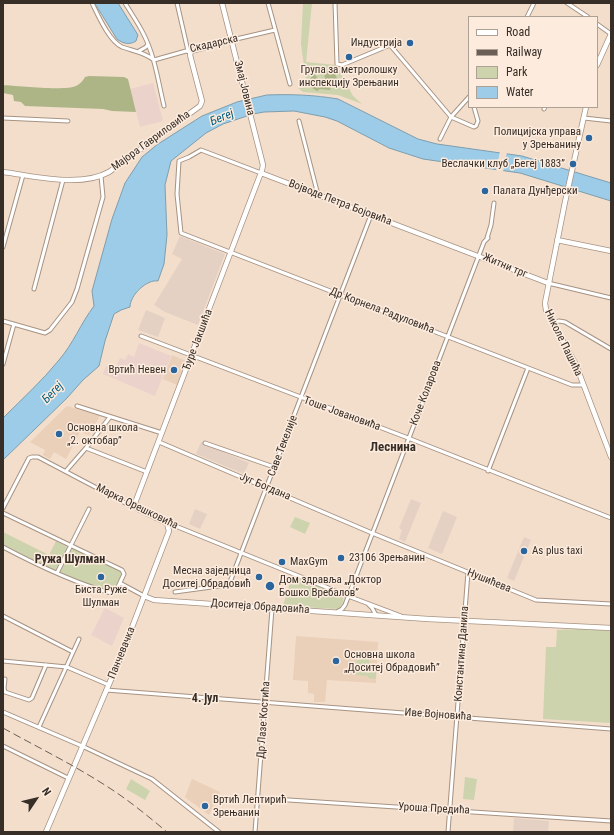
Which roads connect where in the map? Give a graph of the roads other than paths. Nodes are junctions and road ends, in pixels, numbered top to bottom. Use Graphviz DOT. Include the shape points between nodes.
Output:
graph roads {
  1 [pos="92,3"];
  2 [pos="125,3"];
  3 [pos="177,3"];
  4 [pos="222,3"];
  5 [pos="268,3"];
  6 [pos="335,3"];
  7 [pos="534,3"];
  8 [pos="567,3"];
  9 [pos="528,16"];
  10 [pos="586,16"];
  11 [pos="598,25"];
  12 [pos="275,30"];
  13 [pos="611,34"];
  14 [pos="232,40"];
  15 [pos="148,44"];
  16 [pos="139,51"];
  17 [pos="189,51"];
  18 [pos="154,60"];
  19 [pos="598,63"];
  20 [pos="290,84"];
  21 [pos="468,98"];
  22 [pos="164,106"];
  23 [pos="474,108"];
  24 [pos="586,108"];
  25 [pos="451,117"];
  26 [pos="3,118"];
  27 [pos="584,118"];
  28 [pos="68,121"];
  29 [pos="299,121"];
  30 [pos="611,121"];
  31 [pos="440,139"];
  32 [pos="3,172"];
  33 [pos="262,173"];
  34 [pos="23,175"];
  35 [pos="101,176"];
  36 [pos="63,180"];
  37 [pos="318,195"];
  38 [pos="494,203"];
  39 [pos="371,215"];
  40 [pos="181,233"];
  41 [pos="5,235"];
  42 [pos="557,240"];
  43 [pos="3,247"];
  44 [pos="611,251"];
  45 [pos="231,253"];
  46 [pos="479,257"];
  47 [pos="548,284"];
  48 [pos="34,289"];
  49 [pos="340,295"];
  50 [pos="611,298"];
  51 [pos="3,321"];
  52 [pos="553,323"];
  53 [pos="14,324"];
  54 [pos="141,336"];
  55 [pos="448,337"];
  56 [pos="611,349"];
  57 [pos="192,356"];
  58 [pos="3,364"];
  59 [pos="528,368"];
  60 [pos="583,385"];
  61 [pos="301,398"];
  62 [pos="78,406"];
  63 [pos="110,417"];
  64 [pos="162,434"];
  65 [pos="408,438"];
  66 [pos="159,442"];
  67 [pos="205,443"];
  68 [pos="86,448"];
  69 [pos="611,457"];
  70 [pos="274,467"];
  71 [pos="66,471"];
  72 [pos="488,471"];
  73 [pos="147,472"];
  74 [pos="266,488"];
  75 [pos="136,506"];
  76 [pos="3,508"];
  77 [pos="89,509"];
  78 [pos="3,513"];
  79 [pos="611,518"];
  80 [pos="168,525"];
  81 [pos="372,533"];
  82 [pos="71,545"];
  83 [pos="3,546"];
  84 [pos="241,553"];
  85 [pos="468,572"];
  86 [pos="57,573"];
  87 [pos="120,583"];
  88 [pos="175,592"];
  89 [pos="144,596"];
  90 [pos="348,596"];
  91 [pos="364,602"];
  92 [pos="611,604"];
  93 [pos="272,609"];
  94 [pos="337,612"];
  95 [pos="3,616"];
  96 [pos="377,616"];
  97 [pos="404,618"];
  98 [pos="464,621"];
  99 [pos="611,628"];
  100 [pos="80,639"];
  101 [pos="73,652"];
  102 [pos="3,661"];
  103 [pos="46,665"];
  104 [pos="67,667"];
  105 [pos="5,679"];
  106 [pos="109,685"];
  107 [pos="106,690"];
  108 [pos="265,702"];
  109 [pos="3,712"];
  110 [pos="457,717"];
  111 [pos="39,727"];
  112 [pos="611,729"];
  113 [pos="3,746"];
  114 [pos="82,746"];
  115 [pos="68,778"];
  116 [pos="258,798"];
  117 [pos="450,809"];
  118 [pos="611,821"];
  119 [pos="46,832"];
  120 [pos="219,832"];
  121 [pos="255,832"];
  122 [pos="448,832"];
  1 -- 16 [label="street" via="108,34 116,43"];
  2 -- 15 [label="street"];
  3 -- 17 [label="street"];
  4 -- 14 [label="street, Змај Јовина"];
  5 -- 12 [label="street"];
  6 -- 25 [label="street" via="337,64 342,65 390,45"];
  7 -- 9 [label="street"];
  8 -- 10 [label="street"];
  11 -- 13 [label="street"];
  12 -- 14 [label="street, Скадарска"];
  12 -- 20 [label="street"];
  13 -- 19 [label="street"];
  14 -- 17 [label="street, Скадарска"];
  14 -- 33 [label="street, Змај Јовина" via="263,165"];
  15 -- 16 [label="street"];
  15 -- 18 [label="street"];
  16 -- 18 [label="street"];
  17 -- 18 [label="street, Скадарска"];
  17 -- 35 [label="street, Мајора Гавриловића" via="202,103"];
  18 -- 22 [label="street"];
  21 -- 25 [label="street"];
  23 -- 25 [label="street" via="478,121 474,127"];
  24 -- 27 [label="street, Николе Пашића"];
  25 -- 31 [label="street"];
  26 -- 28 [label="street"];
  27 -- 30 [label="street"];
  27 -- 42 [label="street, Николе Пашића"];
  29 -- 37 [label="street"];
  32 -- 34 [label="street, Мајора Гавриловића"];
  33 -- 37 [label="street, Војводе Петра Бојовића"];
  33 -- 40 [label="street, Војводе Петра Бојовића" via="201,150 179,161 177,194"];
  33 -- 45 [label="street, Ђуре Јакшића"];
  34 -- 36 [label="street, Мајора Гавриловића"];
  34 -- 41 [label="street"];
  35 -- 36 [label="street, Мајора Гавриловића"];
  35 -- 53 [label="street" via="103,197 73,300 45,333"];
  36 -- 48 [label="street"];
  37 -- 39 [label="street, Војводе Петра Бојовића"];
  38 -- 46 [label="street, Житни трг" via="491,225"];
  39 -- 46 [label="street, Војводе Петра Бојовића"];
  39 -- 49 [label="street, Саве Текелије"];
  40 -- 45 [label="street, Др Корнела Радуловића"];
  41 -- 43 [label="street"];
  42 -- 44 [label="street"];
  42 -- 47 [label="street, Николе Пашића"];
  45 -- 49 [label="street, Др Корнела Радуловића"];
  45 -- 57 [label="street, Ђуре Јакшића"];
  46 -- 47 [label="street, Житни трг"];
  46 -- 55 [label="street, Коче Коларова"];
  47 -- 50 [label="street"];
  47 -- 52 [label="street, Николе Пашића" via="545,306"];
  49 -- 55 [label="street, Др Корнела Радуловића"];
  49 -- 61 [label="street, Саве Текелије"];
  51 -- 53 [label="street"];
  52 -- 56 [label="street" via="565,322"];
  52 -- 60 [label="street, Николе Пашића" via="569,351"];
  53 -- 58 [label="street"];
  54 -- 57 [label="street, Тоше Јовановића"];
  55 -- 59 [label="street, Др Корнела Радуловића"];
  55 -- 65 [label="street, Коче Коларова"];
  57 -- 61 [label="street, Тоше Јовановића"];
  57 -- 64 [label="street, Ђуре Јакшића"];
  59 -- 60 [label="street, Др Корнела Радуловића" via="572,385"];
  59 -- 72 [label="street"];
  60 -- 69 [label="street, Николе Пашића"];
  61 -- 65 [label="street, Тоше Јовановића"];
  61 -- 70 [label="street, Саве Текелије"];
  62 -- 63 [label="street"];
  63 -- 64 [label="street"];
  63 -- 68 [label="street"];
  64 -- 66 [label="street, Ђуре Јакшића"];
  65 -- 72 [label="street, Тоше Јовановића"];
  65 -- 81 [label="street, Коче Коларова"];
  66 -- 73 [label="street, Ђуре Јакшића"];
  66 -- 74 [label="street, Југ Богдана"];
  67 -- 70 [label="street, Југ Богдана"];
  68 -- 71 [label="street"];
  68 -- 73 [label="street"];
  70 -- 74 [label="street, Саве Текелије"];
  71 -- 75 [label="street, Марка Орешковића" via="131,506"];
  71 -- 76 [label="street, Марка Орешковића" via="38,457 29,458"];
  72 -- 79 [label="street, Тоше Јовановића"];
  73 -- 75 [label="street, Ђуре Јакшића"];
  74 -- 81 [label="street, Југ Богдана"];
  74 -- 84 [label="street, Саве Текелије"];
  75 -- 80 [label="street, Марка Орешковића"];
  77 -- 82 [label="street"];
  78 -- 82 [label="street"];
  80 -- 84 [label="street, Марка Орешковића"];
  80 -- 89 [label="street, Панчевачка" via="169,531"];
  81 -- 85 [label="street, Нушићева"];
  81 -- 90 [label="street, Коче Коларова"];
  82 -- 86 [label="street"];
  82 -- 87 [label="street" via="122,570 124,574"];
  83 -- 86 [label="street"];
  84 -- 88 [label="street, Саве Текелије" via="230,582 226,585"];
  84 -- 90 [label="street"];
  85 -- 92 [label="street, Нушићева" via="536,600"];
  85 -- 98 [label="street, Константина Данила"];
  86 -- 87 [label="street" via="111,593 116,591"];
  87 -- 89 [label="street"];
  89 -- 93 [label="street, Доситеја Обрадовића" via="154,600"];
  89 -- 106 [label="street, Панчевачка"];
  90 -- 91 [label="street"];
  90 -- 94 [label="street, Коче Коларова" via="344,607"];
  91 -- 96 [label="street"];
  91 -- 97 [label="street, Доситеја Обрадовића"];
  93 -- 94 [label="street, Доситеја Обрадовића"];
  93 -- 108 [label="street, Др Лазе Костића"];
  94 -- 96 [label="street, Доситеја Обрадовића"];
  95 -- 101 [label="street"];
  96 -- 97 [label="street, Доситеја Обрадовића"];
  97 -- 98 [label="street, Доситеја Обрадовића"];
  98 -- 99 [label="street, Доситеја Обрадовића"];
  98 -- 110 [label="street, Константина Данила"];
  100 -- 101 [label="street"];
  101 -- 104 [label="street"];
  102 -- 103 [label="street"];
  103 -- 104 [label="street"];
  103 -- 105 [label="street" via="29,700 5,692"];
  104 -- 106 [label="street"];
  104 -- 111 [label="street"];
  106 -- 107 [label="street, Панчевачка"];
  107 -- 108 [label="street, Иве Војновића"];
  107 -- 114 [label="street, Панчевачка"];
  108 -- 110 [label="street, Иве Војновића"];
  108 -- 116 [label="street, Др Лазе Костића"];
  109 -- 111 [label="street"];
  110 -- 112 [label="street, Иве Војновића"];
  110 -- 117 [label="street, Константина Данила"];
  111 -- 114 [label="street"];
  113 -- 115 [label="street"];
  114 -- 115 [label="street, Панчевачка"];
  114 -- 120 [label="street" via="152,779"];
  115 -- 119 [label="street, Панчевачка"];
  116 -- 117 [label="street, Уроша Предића"];
  116 -- 121 [label="street, Др Лазе Костића"];
  117 -- 118 [label="street, Уроша Предића"];
  117 -- 122 [label="street, Константина Данила"];
}
